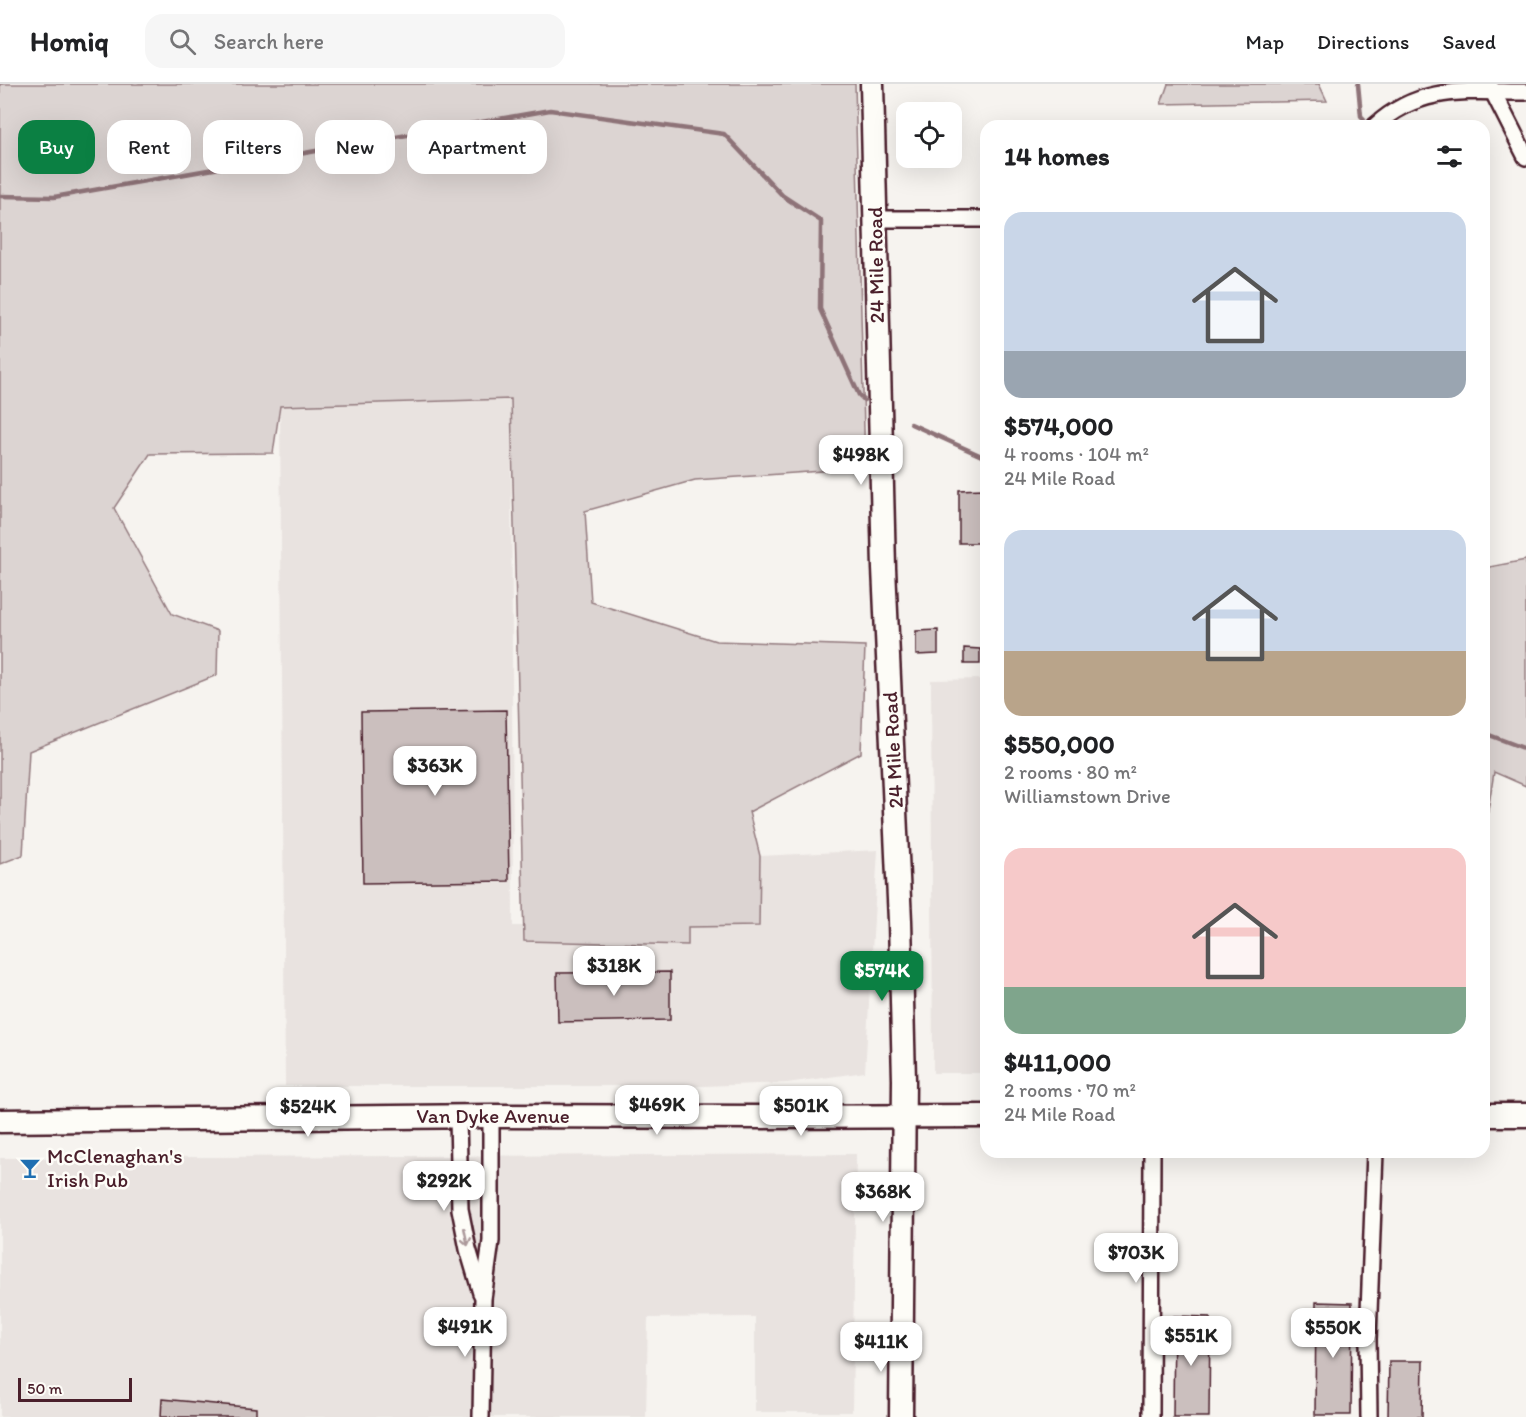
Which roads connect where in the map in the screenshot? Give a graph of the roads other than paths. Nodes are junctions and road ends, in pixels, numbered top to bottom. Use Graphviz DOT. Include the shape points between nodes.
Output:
graph roads {
  1 [pos="872,84"];
  2 [pos="1491,88"];
  3 [pos="1526,92"];
  4 [pos="1384,120"];
  5 [pos="1526,156"];
  6 [pos="874,219"];
  7 [pos="980,219"];
  8 [pos="1490,1115"];
  9 [pos="1526,1115"];
  10 [pos="491,1116"];
  11 [pos="904,1116"];
  12 [pos="980,1116"];
  13 [pos="458,1117"];
  14 [pos="0,1121"];
  15 [pos="1152,1158"];
  16 [pos="1375,1158"];
  17 [pos="483,1299"];
  18 [pos="481,1417"];
  19 [pos="901,1417"];
  20 [pos="1152,1417"];
  21 [pos="1369,1417"];
  1 -- 6 [label="street, 24 Mile Road"];
  2 -- 3 [label="street"];
  2 -- 4 [label="street" via="1436,93 1407,104"];
  2 -- 5 [label="street"];
  6 -- 7 [label="street"];
  6 -- 11 [label="street, 24 Mile Road"];
  8 -- 9 [label="street"];
  10 -- 11 [label="street, Van Dyke Avenue"];
  10 -- 13 [label="street, Van Dyke Avenue"];
  10 -- 17 [label="street" via="491,1241"];
  11 -- 12 [label="street, Van Dyke Avenue"];
  11 -- 19 [label="street, 24 Mile Road"];
  13 -- 14 [label="street, Van Dyke Avenue"];
  13 -- 17 [label="street, one-way" via="460,1209"];
  15 -- 20 [label="street"];
  16 -- 21 [label="street"];
  17 -- 18 [label="street"];
}
